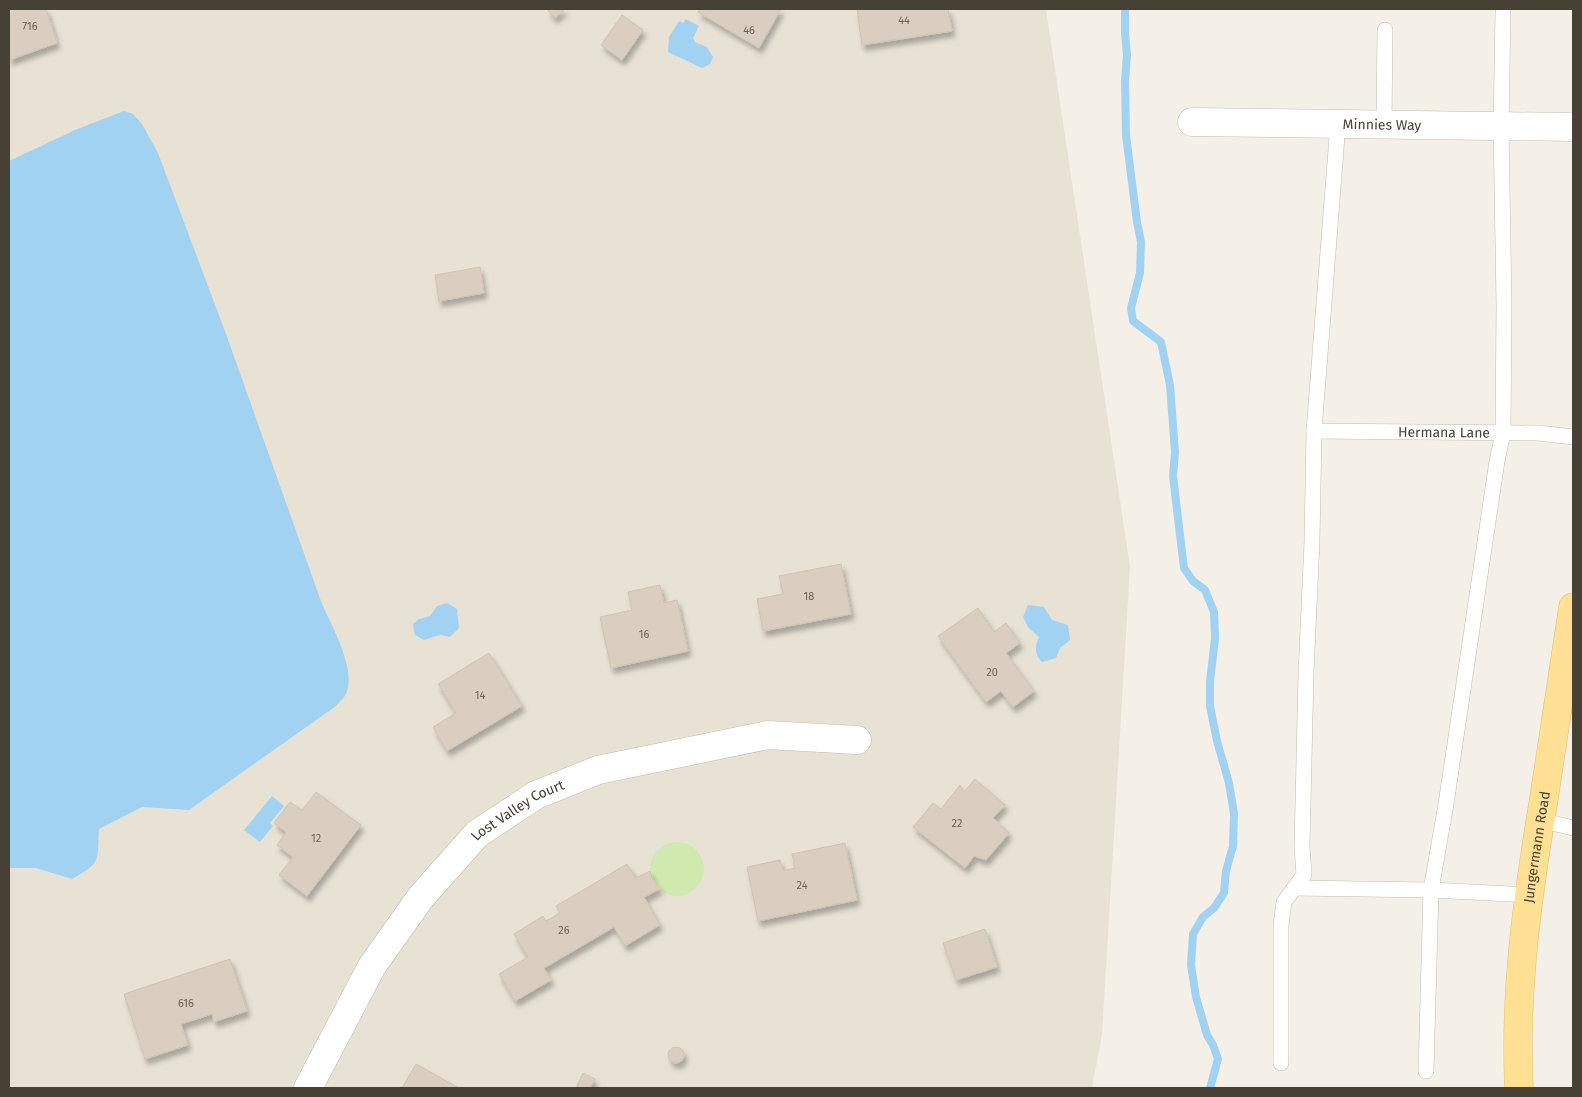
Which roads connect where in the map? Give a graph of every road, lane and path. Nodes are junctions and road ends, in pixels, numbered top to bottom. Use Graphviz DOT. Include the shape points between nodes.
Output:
graph roads {
  1 [pos="1503,13"];
  2 [pos="1385,30"];
  3 [pos="1192,122"];
  4 [pos="1338,124"];
  5 [pos="1384,125"];
  6 [pos="1501,126"];
  7 [pos="1573,127"];
  8 [pos="1314,431"];
  9 [pos="1503,433"];
  10 [pos="1573,437"];
  11 [pos="1573,607"];
  12 [pos="857,740"];
  13 [pos="1540,820"];
  14 [pos="1573,828"];
  15 [pos="1294,888"];
  16 [pos="1432,890"];
  17 [pos="1529,895"];
  18 [pos="1281,1063"];
  19 [pos="1426,1071"];
  20 [pos="308,1088"];
  21 [pos="1519,1088"];
  1 -- 6 [label="lane"];
  2 -- 5 [label="lane"];
  3 -- 4 [label="street, Minnies Way"];
  4 -- 5 [label="street, Minnies Way"];
  4 -- 8 [label="lane"];
  5 -- 6 [label="street, Minnies Way"];
  6 -- 7 [label="street, Minnies Way"];
  6 -- 9 [label="lane"];
  8 -- 9 [label="lane, Hermana Lane"];
  8 -- 15 [label="lane" via="1302,847 1304,875"];
  9 -- 10 [label="lane, Hermana Lane"];
  9 -- 16 [label="lane"];
  11 -- 13 [label="main road, Jungermann Road"];
  12 -- 20 [label="street, Lost Valley Court" via="768,735 598,770 536,795 477,834 422,897 372,966"];
  13 -- 14 [label="lane"];
  13 -- 17 [label="main road, Jungermann Road"];
  15 -- 16 [label="lane"];
  15 -- 18 [label="lane" via="1284,902 1281,925"];
  16 -- 17 [label="lane"];
  16 -- 19 [label="lane"];
  17 -- 21 [label="main road, Jungermann Road" via="1519,1006"];
}
